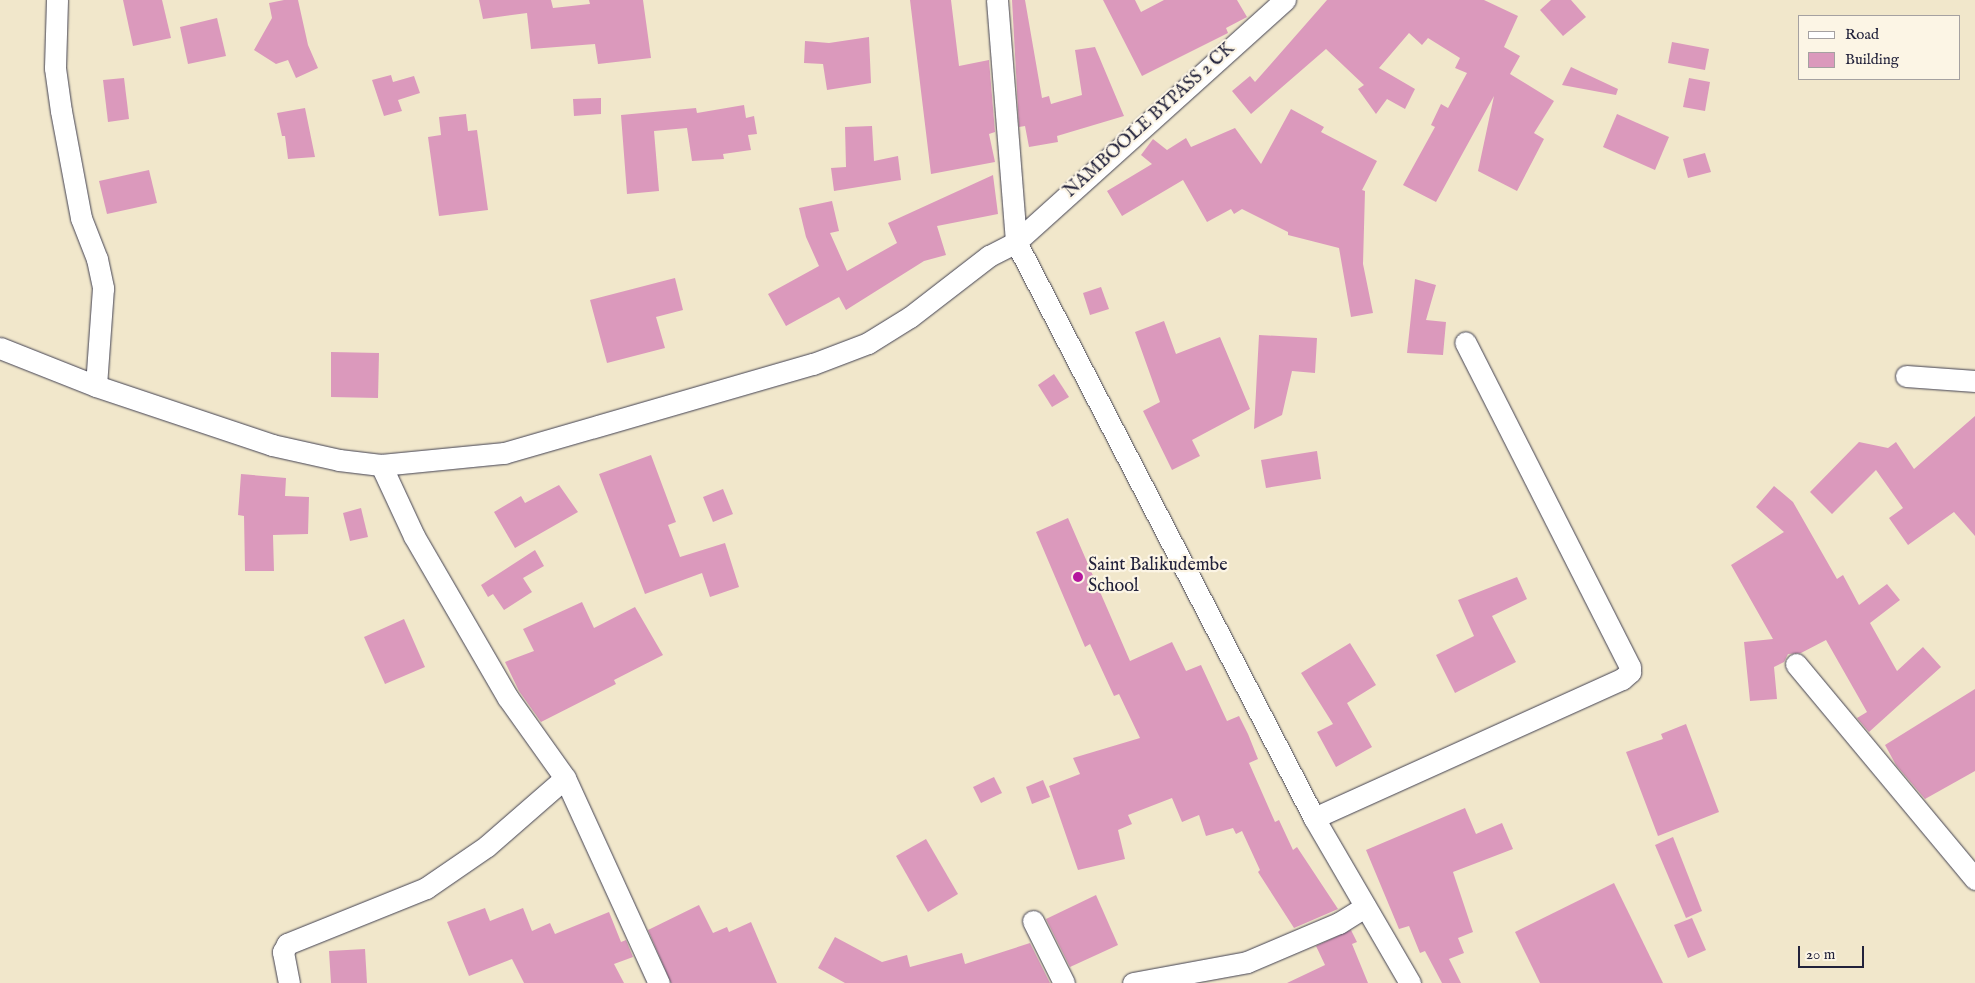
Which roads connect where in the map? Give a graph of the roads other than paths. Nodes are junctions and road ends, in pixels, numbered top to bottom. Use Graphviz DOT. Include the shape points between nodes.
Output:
graph roads {
  1 [pos="57,0"];
  2 [pos="997,0"];
  3 [pos="1285,0"];
  4 [pos="1016,242"];
  5 [pos="1465,342"];
  6 [pos="0,348"];
  7 [pos="1906,376"];
  8 [pos="1975,381"];
  9 [pos="96,386"];
  10 [pos="381,465"];
  11 [pos="1796,664"];
  12 [pos="565,778"];
  13 [pos="1314,818"];
  14 [pos="1975,879"];
  15 [pos="1365,907"];
  16 [pos="1033,921"];
  17 [pos="288,983"];
  18 [pos="659,983"];
  19 [pos="1064,983"];
  20 [pos="1133,983"];
  21 [pos="1410,983"];
  1 -- 9 [label="street" via="55,68 61,111 81,218 103,288"];
  2 -- 4 [label="street"];
  3 -- 4 [label="street, NAMBOOLE BYPASS 2 CK"];
  4 -- 10 [label="street, NAMBOOLE BYPASS 2 CK" via="990,256 910,318 868,343 813,364 504,453"];
  4 -- 13 [label="street"];
  5 -- 13 [label="street" via="1630,672 1622,679"];
  6 -- 9 [label="street, NAMBOOLE BYPASS 2 CK"];
  7 -- 8 [label="street"];
  9 -- 10 [label="street, NAMBOOLE BYPASS 2 CK" via="272,444 339,460"];
  10 -- 12 [label="street" via="414,536 508,698"];
  11 -- 14 [label="street"];
  12 -- 17 [label="street" via="487,846 426,888 287,944 283,952"];
  12 -- 18 [label="street"];
  13 -- 15 [label="street"];
  15 -- 20 [label="street" via="1331,927 1247,962"];
  15 -- 21 [label="street"];
  16 -- 19 [label="street"];
}
